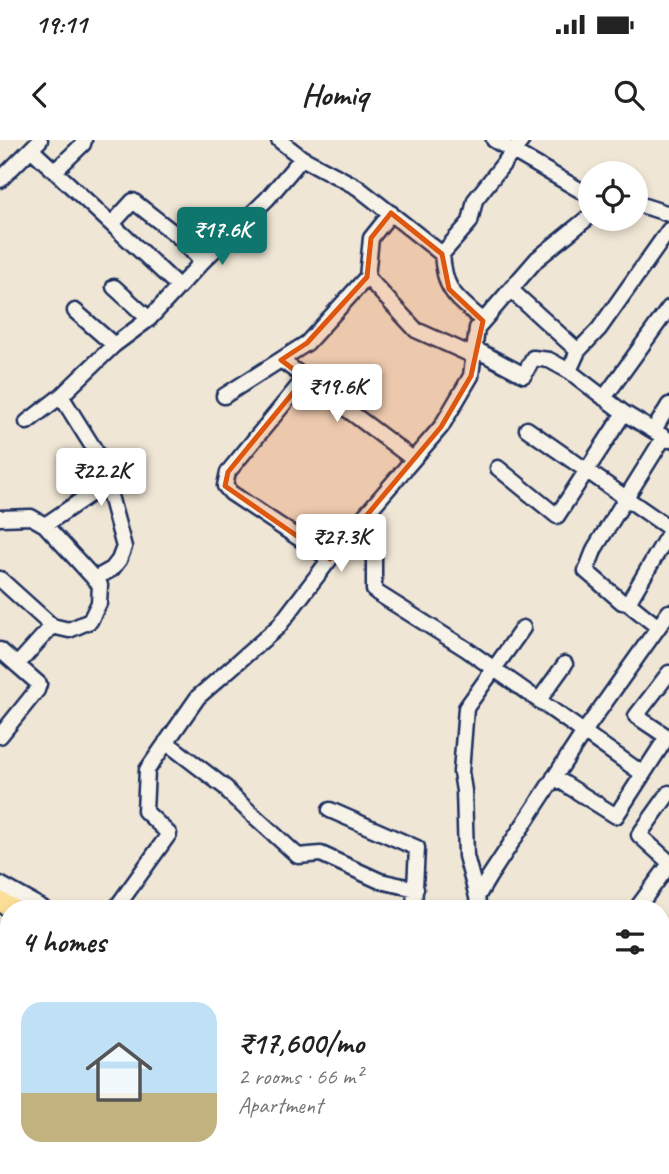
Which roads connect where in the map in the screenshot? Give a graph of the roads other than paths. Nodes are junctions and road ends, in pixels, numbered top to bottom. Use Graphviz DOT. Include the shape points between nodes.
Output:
graph roads {
  1 [pos="84,140"];
  2 [pos="279,140"];
  3 [pos="494,140"];
  4 [pos="35,144"];
  5 [pos="518,146"];
  6 [pos="302,158"];
  7 [pos="55,171"];
  8 [pos="0,180"];
  9 [pos="578,188"];
  10 [pos="648,207"];
  11 [pos="391,213"];
  12 [pos="669,214"];
  13 [pos="112,224"];
  14 [pos="578,226"];
  15 [pos="669,230"];
  16 [pos="442,254"];
  17 [pos="202,262"];
  18 [pos="367,277"];
  19 [pos="177,285"];
  20 [pos="114,287"];
  21 [pos="511,290"];
  22 [pos="669,308"];
  23 [pos="75,311"];
  24 [pos="149,319"];
  25 [pos="483,321"];
  26 [pos="114,345"];
  27 [pos="578,351"];
  28 [pos="474,353"];
  29 [pos="281,360"];
  30 [pos="569,371"];
  31 [pos="305,378"];
  32 [pos="61,396"];
  33 [pos="225,396"];
  34 [pos="604,398"];
  35 [pos="669,405"];
  36 [pos="624,413"];
  37 [pos="27,422"];
  38 [pos="527,429"];
  39 [pos="662,436"];
  40 [pos="413,459"];
  41 [pos="498,468"];
  42 [pos="587,469"];
  43 [pos="106,481"];
  44 [pos="627,498"];
  45 [pos="0,518"];
  46 [pos="45,525"];
  47 [pos="356,526"];
  48 [pos="669,531"];
  49 [pos="330,559"];
  50 [pos="0,579"];
  51 [pos="94,579"];
  52 [pos="628,603"];
  53 [pos="669,612"];
  54 [pos="52,626"];
  55 [pos="658,626"];
  56 [pos="523,628"];
  57 [pos="0,650"];
  58 [pos="565,664"];
  59 [pos="17,665"];
  60 [pos="494,669"];
  61 [pos="669,673"];
  62 [pos="539,700"];
  63 [pos="3,727"];
  64 [pos="584,732"];
  65 [pos="668,738"];
  66 [pos="166,743"];
  67 [pos="643,774"];
  68 [pos="554,776"];
  69 [pos="669,793"];
  70 [pos="330,810"];
  71 [pos="669,864"];
  72 [pos="0,884"];
  73 [pos="416,889"];
  74 [pos="29,900"];
  75 [pos="122,900"];
  76 [pos="415,900"];
  77 [pos="477,900"];
  78 [pos="480,900"];
  79 [pos="643,900"];
  1 -- 7 [label="street"];
  2 -- 6 [label="street"];
  3 -- 5 [label="street"];
  4 -- 7 [label="street"];
  4 -- 8 [label="street"];
  5 -- 9 [label="street"];
  5 -- 16 [label="street" via="475,200 470,222"];
  6 -- 11 [label="street" via="358,187"];
  6 -- 17 [label="street"];
  7 -- 13 [label="street"];
  10 -- 12 [label="street"];
  11 -- 16 [label="street"];
  11 -- 18 [label="street" via="371,238"];
  13 -- 17 [label="street" via="133,201"];
  13 -- 19 [label="street"];
  14 -- 21 [label="street" via="537,259"];
  15 -- 27 [label="street"];
  16 -- 25 [label="street" via="449,289"];
  17 -- 24 [label="street"];
  18 -- 28 [label="street" via="416,330"];
  18 -- 29 [label="street" via="307,343"];
  20 -- 24 [label="street"];
  21 -- 25 [label="street"];
  21 -- 27 [label="street"];
  22 -- 34 [label="street"];
  23 -- 26 [label="street"];
  24 -- 26 [label="street"];
  25 -- 28 [label="street" via="477,328"];
  26 -- 32 [label="street"];
  27 -- 30 [label="street"];
  28 -- 30 [label="street" via="524,375 533,358 549,360"];
  28 -- 40 [label="street" via="471,376 441,427"];
  29 -- 31 [label="street"];
  29 -- 33 [label="street"];
  30 -- 34 [label="street"];
  31 -- 40 [label="street"];
  31 -- 49 [label="street" via="228,472 225,486"];
  32 -- 37 [label="street"];
  32 -- 43 [label="street" via="103,463"];
  34 -- 36 [label="street"];
  35 -- 39 [label="street"];
  36 -- 39 [label="street"];
  36 -- 42 [label="street"];
  38 -- 42 [label="street"];
  39 -- 44 [label="street"];
  40 -- 47 [label="street"];
  41 -- 42 [label="street" via="557,516"];
  42 -- 44 [label="street"];
  43 -- 46 [label="street"];
  43 -- 51 [label="street" via="124,547 113,569"];
  44 -- 48 [label="street"];
  44 -- 52 [label="street" via="586,571"];
  45 -- 46 [label="street" via="31,517"];
  46 -- 51 [label="street"];
  47 -- 49 [label="street"];
  47 -- 60 [label="street" via="374,549 374,590"];
  48 -- 52 [label="street"];
  49 -- 66 [label="street" via="278,627 198,697"];
  50 -- 54 [label="street"];
  51 -- 54 [label="street" via="100,585 99,603 89,621 69,630"];
  52 -- 55 [label="street"];
  53 -- 55 [label="street"];
  54 -- 59 [label="street"];
  55 -- 64 [label="street"];
  56 -- 60 [label="street"];
  57 -- 59 [label="street"];
  58 -- 62 [label="street"];
  59 -- 63 [label="street" via="39,684"];
  60 -- 62 [label="street"];
  60 -- 77 [label="street" via="467,708 461,772 466,856"];
  61 -- 65 [label="street" via="636,716"];
  62 -- 64 [label="street"];
  64 -- 67 [label="street"];
  64 -- 68 [label="street"];
  65 -- 67 [label="street"];
  66 -- 73 [label="street" via="226,788 298,856 321,854 380,881"];
  66 -- 75 [label="street" via="147,770 145,811 169,834"];
  67 -- 68 [label="street" via="615,816"];
  68 -- 78 [label="street"];
  69 -- 71 [label="street" via="639,835"];
  70 -- 73 [label="street" via="417,848"];
  71 -- 79 [label="street"];
  72 -- 74 [label="street"];
  73 -- 76 [label="street"];
}
